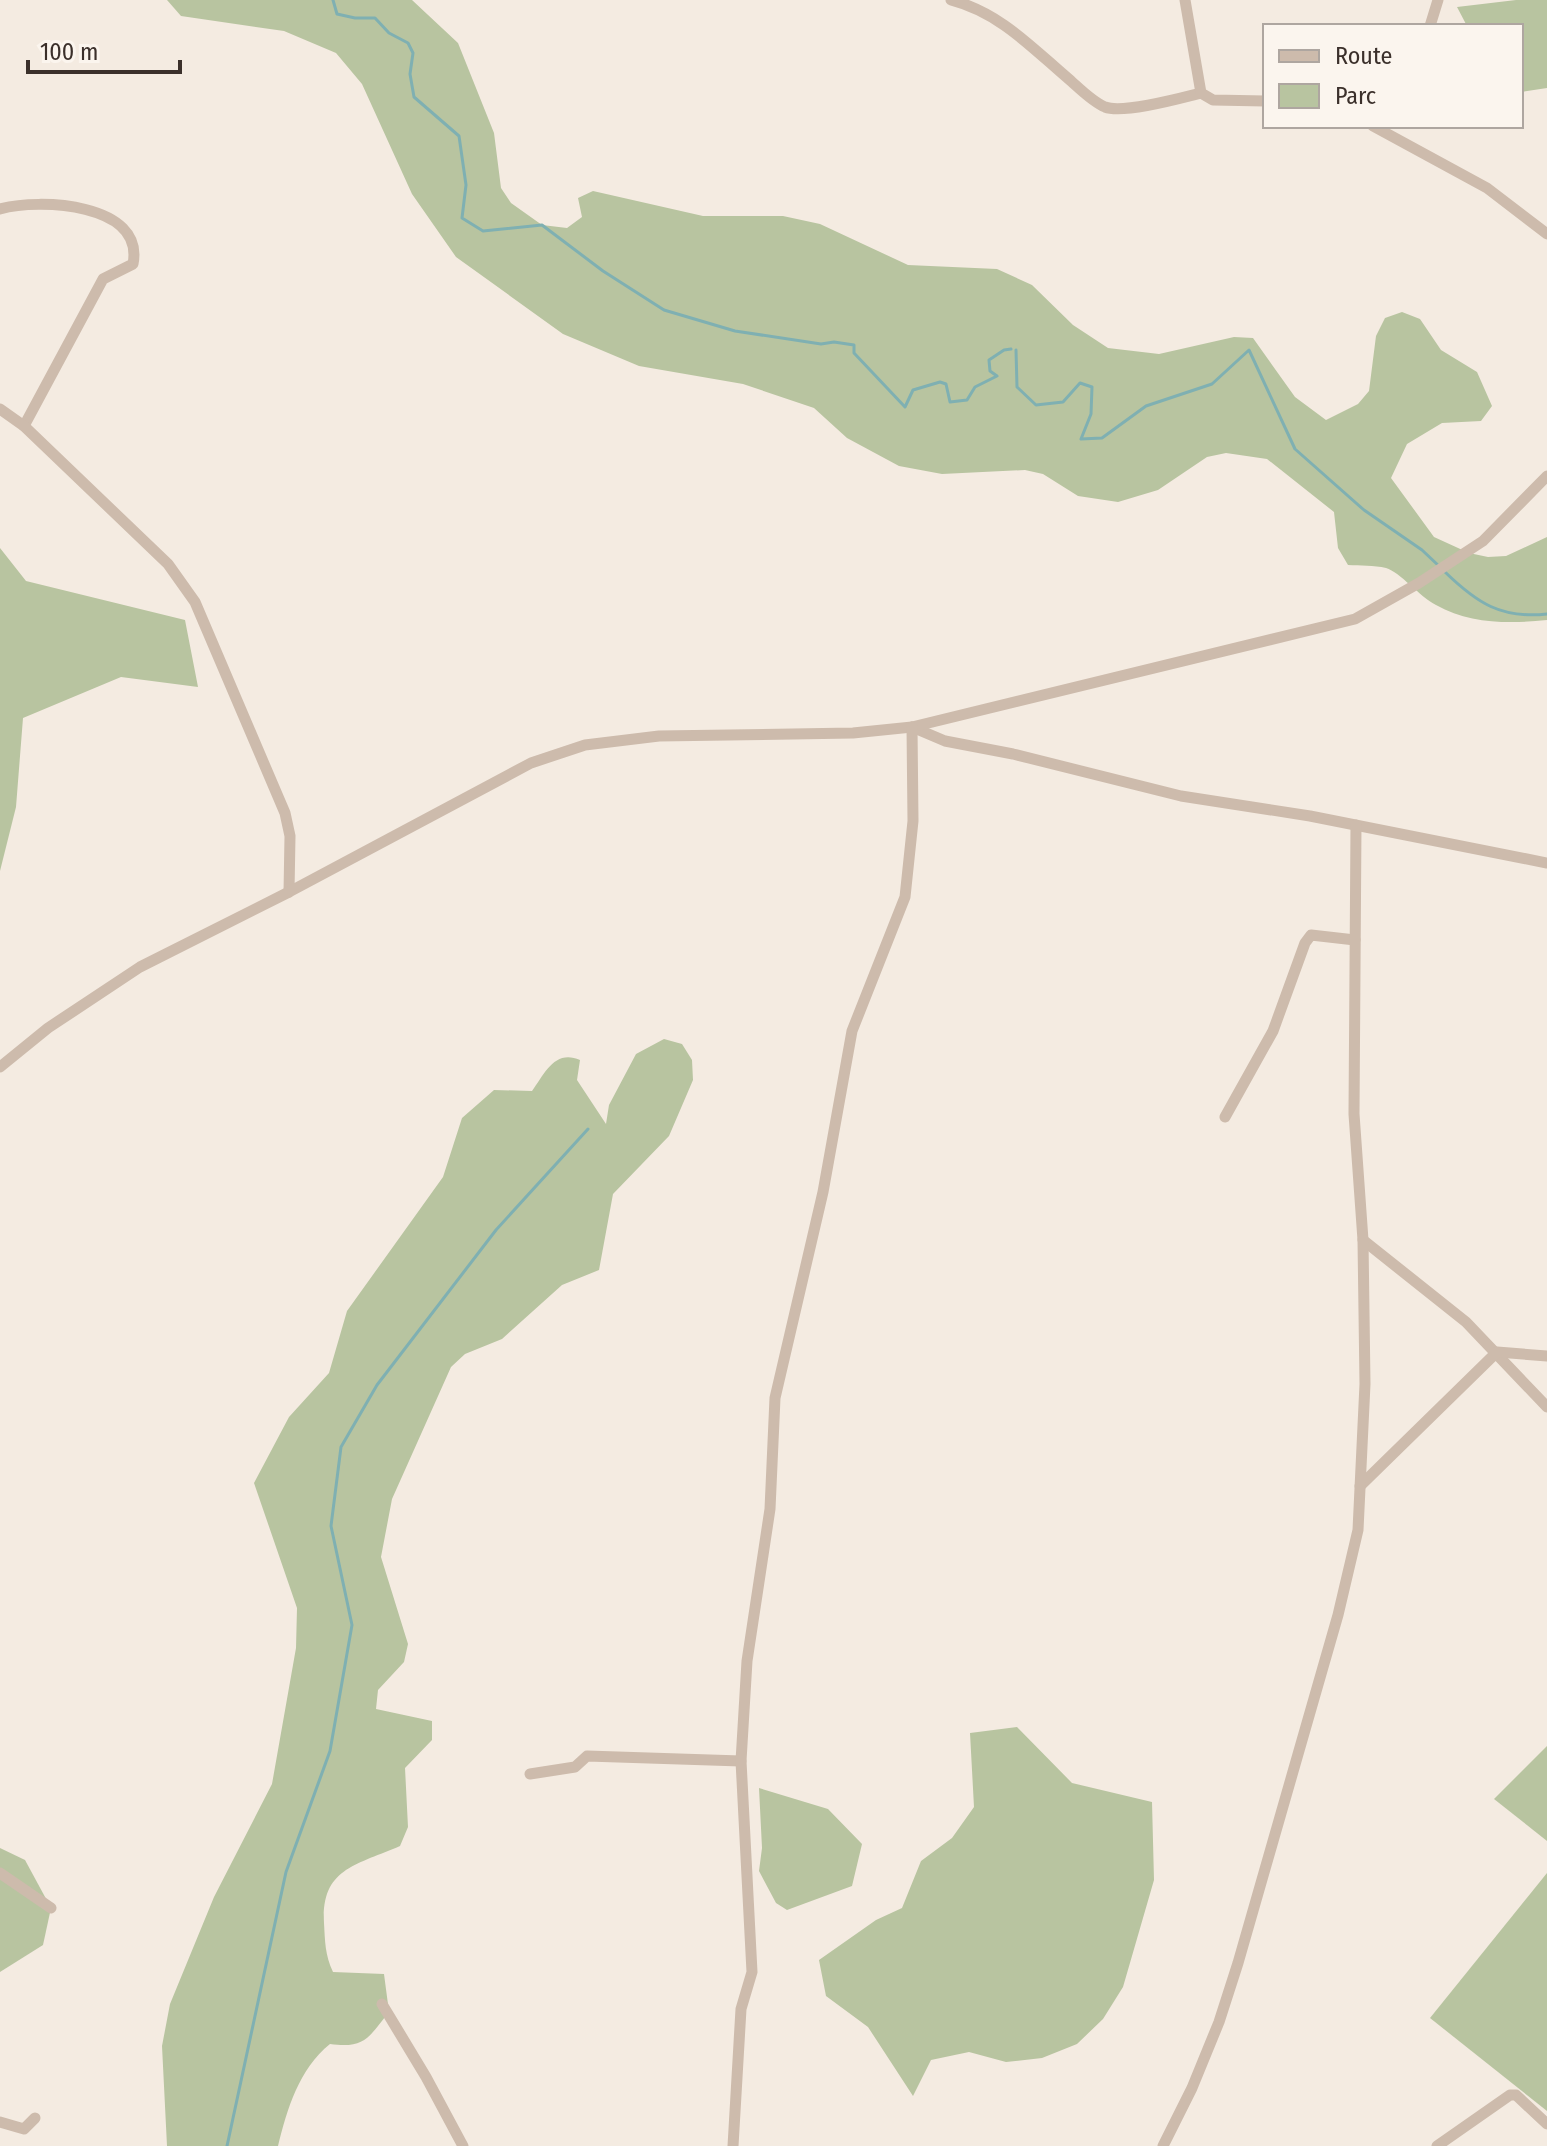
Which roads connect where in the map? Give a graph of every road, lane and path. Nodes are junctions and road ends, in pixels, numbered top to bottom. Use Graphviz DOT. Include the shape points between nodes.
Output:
graph roads {
  1 [pos="951,0"];
  2 [pos="1185,0"];
  3 [pos="1438,0"];
  4 [pos="1431,24"];
  5 [pos="1201,93"];
  6 [pos="1263,101"];
  7 [pos="1377,128"];
  8 [pos="1405,128"];
  9 [pos="1402,140"];
  10 [pos="0,209"];
  11 [pos="1547,234"];
  12 [pos="0,409"];
  13 [pos="24,426"];
  14 [pos="1547,476"];
  15 [pos="912,727"];
  16 [pos="1356,825"];
  17 [pos="1547,863"];
  18 [pos="289,892"];
  19 [pos="1355,940"];
  20 [pos="0,1067"];
  21 [pos="1225,1117"];
  22 [pos="1363,1240"];
  23 [pos="1497,1352"];
  24 [pos="1547,1356"];
  25 [pos="1547,1407"];
  26 [pos="1360,1486"];
  27 [pos="741,1761"];
  28 [pos="530,1774"];
  29 [pos="0,1873"];
  30 [pos="51,1908"];
  31 [pos="382,2004"];
  32 [pos="35,2118"];
  33 [pos="0,2122"];
  34 [pos="1547,2124"];
  35 [pos="463,2146"];
  36 [pos="733,2146"];
  37 [pos="1163,2146"];
  38 [pos="1437,2146"];
  1 -- 5 [label="street" via="1015,31 1107,108 1145,107"];
  2 -- 5 [label="street"];
  3 -- 4 [label="street"];
  5 -- 6 [label="street" via="1213,100"];
  7 -- 9 [label="street"];
  8 -- 9 [label="street"];
  9 -- 11 [label="street" via="1487,188"];
  10 -- 13 [label="street" via="30,204 87,208 107,216 136,249 133,264 103,279"];
  12 -- 13 [label="street"];
  13 -- 18 [label="street" via="168,564 195,602 285,813"];
  14 -- 15 [label="street" via="1483,541 1355,619"];
  15 -- 16 [label="street" via="945,741 1181,796"];
  15 -- 18 [label="street" via="659,736 585,745 531,763"];
  15 -- 27 [label="street" via="913,821 905,897 852,1031 823,1192 775,1398 770,1509 747,1661"];
  16 -- 17 [label="street"];
  16 -- 19 [label="street"];
  18 -- 20 [label="street" via="140,967"];
  19 -- 21 [label="street" via="1311,935 1305,943 1273,1031"];
  19 -- 22 [label="street" via="1354,1114"];
  22 -- 23 [label="street"];
  22 -- 26 [label="street"];
  23 -- 24 [label="street"];
  23 -- 25 [label="street"];
  23 -- 26 [label="street"];
  26 -- 37 [label="street" via="1358,1530 1338,1615 1238,1963 1214,2035"];
  27 -- 28 [label="street" via="587,1756 575,1767"];
  27 -- 36 [label="street" via="752,1972 741,2009"];
  29 -- 30 [label="street"];
  31 -- 35 [label="street"];
  32 -- 33 [label="street" via="24,2129"];
  34 -- 38 [label="street" via="1510,2095"];
}
